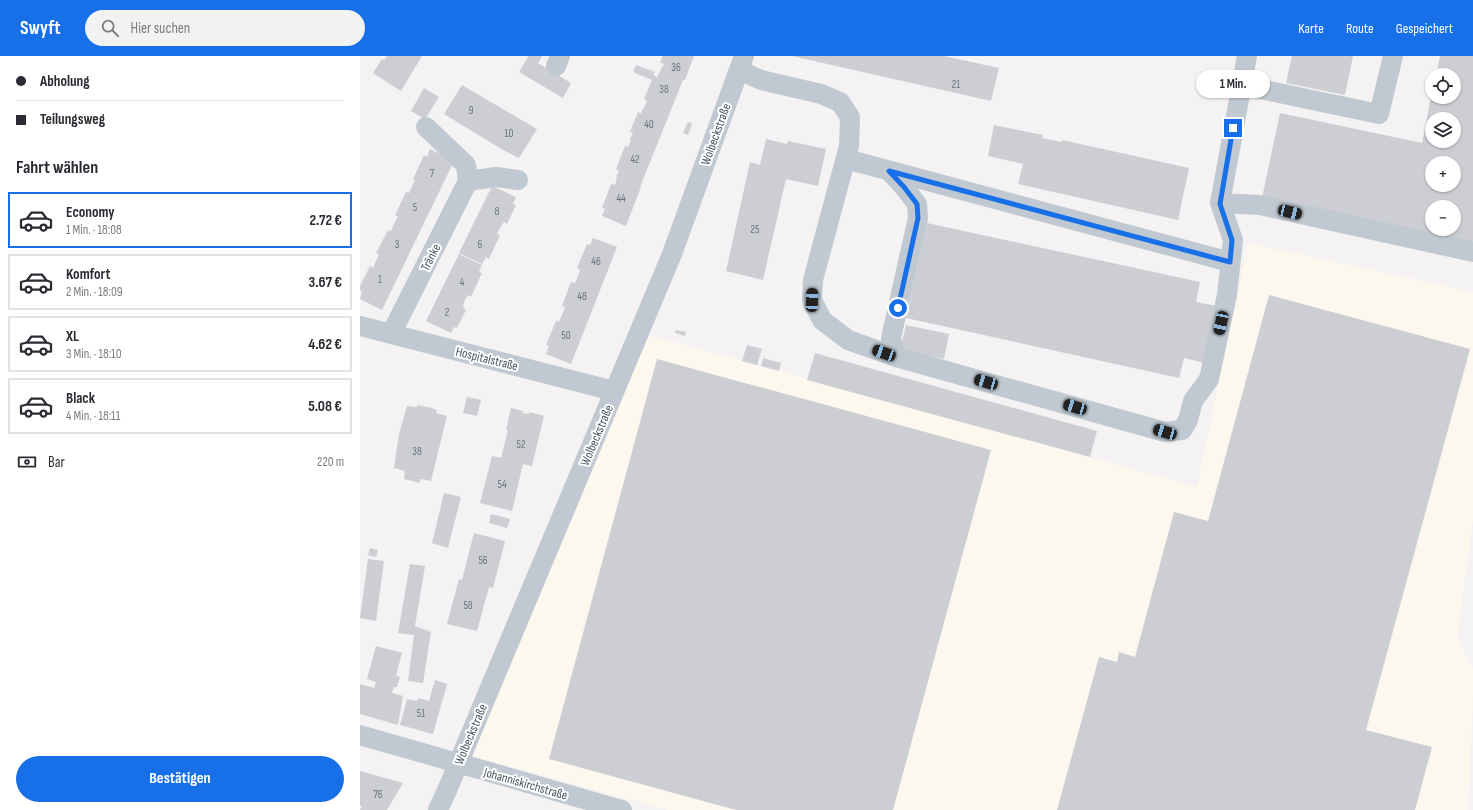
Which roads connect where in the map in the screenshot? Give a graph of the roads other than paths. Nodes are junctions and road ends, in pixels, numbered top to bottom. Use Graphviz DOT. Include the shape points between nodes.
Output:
graph roads {
  1 [pos="1247,56"];
  2 [pos="1393,56"];
  3 [pos="741,63"];
  4 [pos="1241,85"];
  5 [pos="426,128"];
  6 [pos="846,159"];
  7 [pos="889,171"];
  8 [pos="518,180"];
  9 [pos="468,181"];
  10 [pos="1220,204"];
  11 [pos="1473,252"];
  12 [pos="1230,262"];
  13 [pos="360,326"];
  14 [pos="391,334"];
  15 [pos="896,358"];
  16 [pos="614,391"];
  17 [pos="360,736"];
  18 [pos="458,763"];
  19 [pos="438,810"];
  20 [pos="622,810"];
  1 -- 4 [label="street"];
  2 -- 4 [label="street" via="1379,114"];
  3 -- 6 [label="street" via="761,80 821,94 840,102 850,117"];
  3 -- 16 [label="street, Wolbeckstraße" via="672,254"];
  4 -- 10 [label="street"];
  5 -- 9 [label="street" via="466,165"];
  6 -- 7 [label="street"];
  6 -- 15 [label="street" via="813,280 812,300 822,320 848,340"];
  7 -- 12 [label="street"];
  7 -- 15 [label="street" via="917,204 918,218 891,338"];
  8 -- 9 [label="street" via="496,177"];
  9 -- 14 [label="street, Tränke"];
  10 -- 11 [label="street" via="1260,205"];
  10 -- 12 [label="street" via="1232,240"];
  12 -- 15 [label="street" via="1227,295 1209,379 1193,401 1188,420 1182,430 1165,432"];
  13 -- 14 [label="street, Hospitalstraße"];
  14 -- 16 [label="street, Hospitalstraße"];
  16 -- 18 [label="street, Wolbeckstraße"];
  17 -- 18 [label="street, Johanniskirchstraße"];
  18 -- 19 [label="street, Wolbeckstraße"];
  18 -- 20 [label="street, Johanniskirchstraße"];
}
